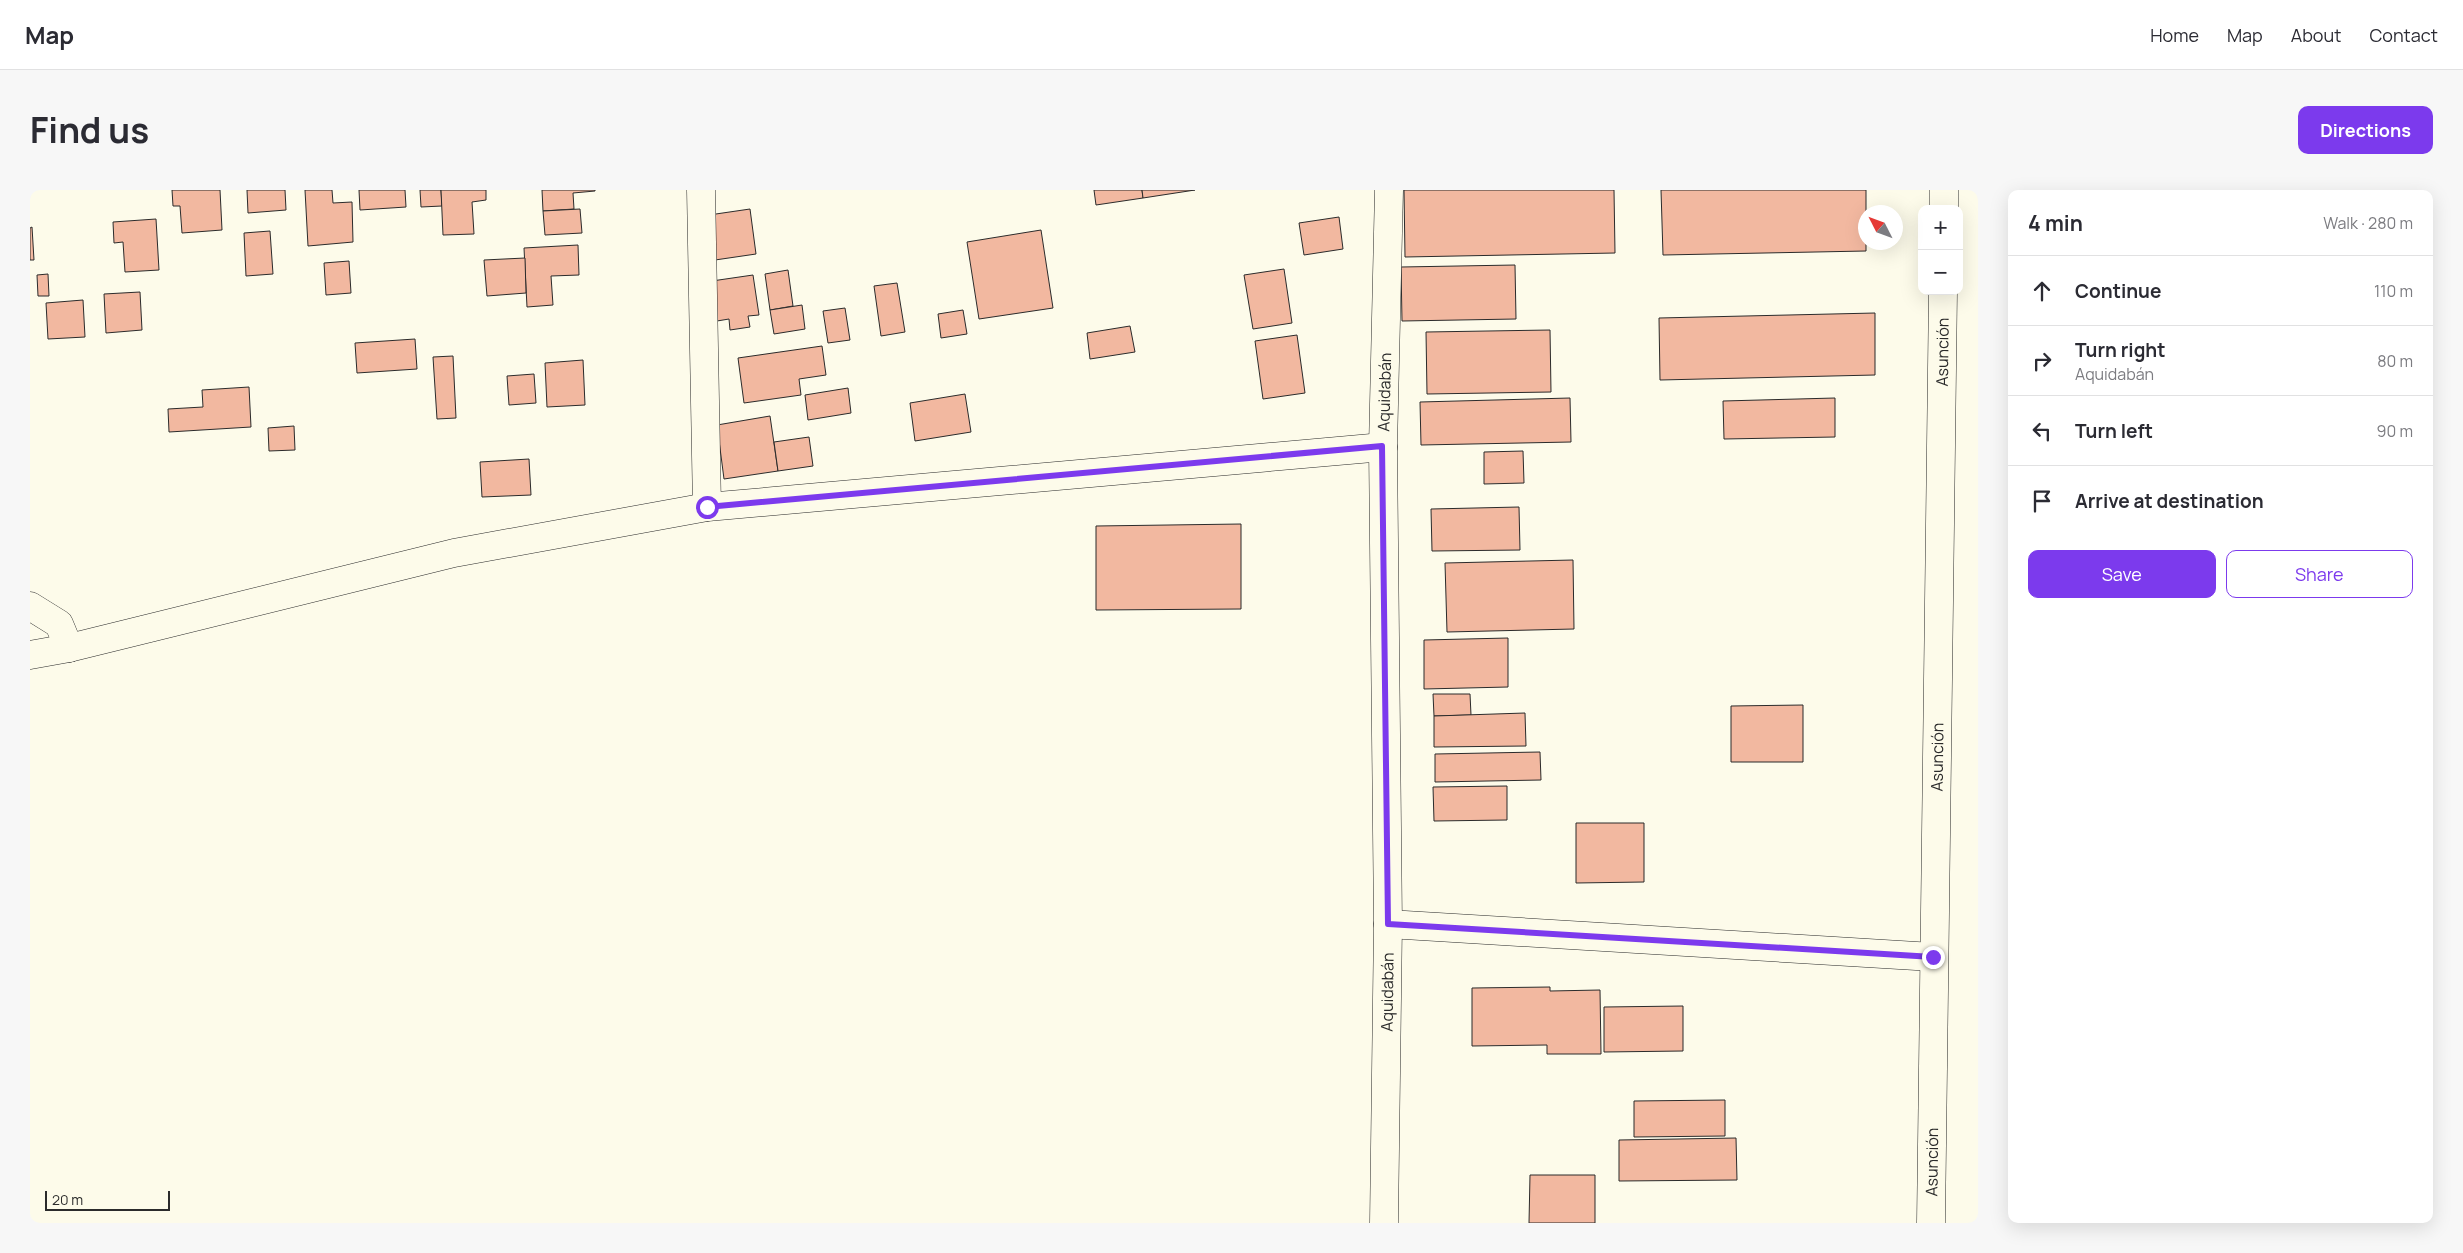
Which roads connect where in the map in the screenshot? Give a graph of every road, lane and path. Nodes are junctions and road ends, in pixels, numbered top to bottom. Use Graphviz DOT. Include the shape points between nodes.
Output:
graph roads {
  1 [pos="701,190"];
  2 [pos="1389,190"];
  3 [pos="1944,190"];
  4 [pos="1944,205"];
  5 [pos="1943,295"];
  6 [pos="1382,446"];
  7 [pos="707,507"];
  8 [pos="30,606"];
  9 [pos="69,648"];
  10 [pos="30,655"];
  11 [pos="1388,924"];
  12 [pos="1933,957"];
  13 [pos="1384,1223"];
  14 [pos="1931,1223"];
  1 -- 7 [label="street"];
  2 -- 6 [label="street, Aquidabán"];
  3 -- 4 [label="street"];
  5 -- 12 [label="street, Asunción"];
  6 -- 7 [label="street"];
  6 -- 11 [label="street, Aquidabán"];
  7 -- 9 [label="street" via="454,553"];
  8 -- 9 [label="street" via="59,624"];
  9 -- 10 [label="street"];
  11 -- 12 [label="street"];
  11 -- 13 [label="street, Aquidabán"];
  12 -- 14 [label="street, Asunción"];
}
